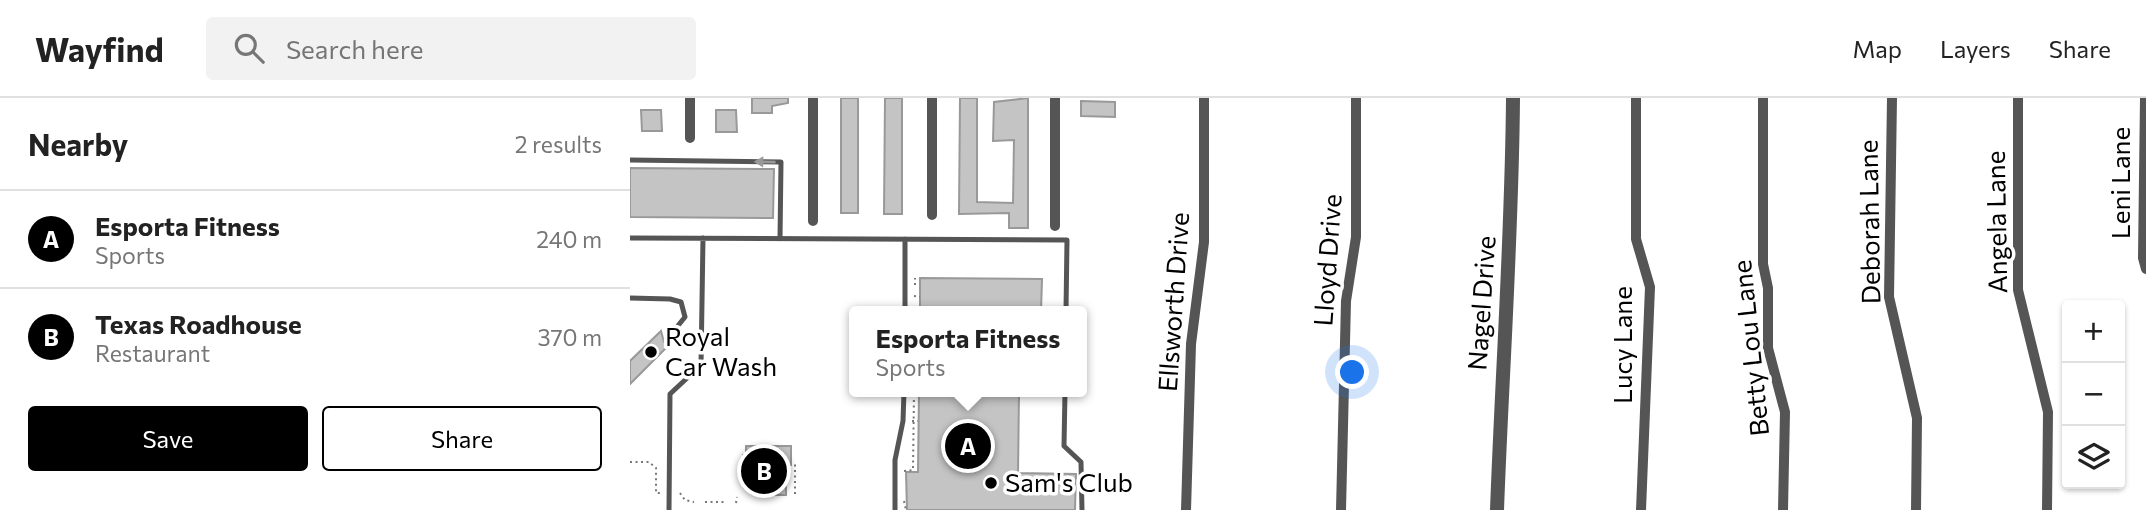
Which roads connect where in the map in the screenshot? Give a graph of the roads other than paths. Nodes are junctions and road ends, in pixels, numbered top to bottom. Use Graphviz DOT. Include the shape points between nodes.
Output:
graph roads {
  1 [pos="690,98"];
  2 [pos="813,98"];
  3 [pos="932,98"];
  4 [pos="1055,98"];
  5 [pos="1204,98"];
  6 [pos="1356,98"];
  7 [pos="1513,98"];
  8 [pos="1636,98"];
  9 [pos="1763,98"];
  10 [pos="1892,98"];
  11 [pos="2018,98"];
  12 [pos="2145,98"];
  13 [pos="690,138"];
  14 [pos="630,160"];
  15 [pos="932,215"];
  16 [pos="813,221"];
  17 [pos="1055,226"];
  18 [pos="630,238"];
  19 [pos="703,238"];
  20 [pos="780,239"];
  21 [pos="905,239"];
  22 [pos="2146,269"];
  23 [pos="630,298"];
  24 [pos="905,306"];
  25 [pos="1066,306"];
  26 [pos="668,338"];
  27 [pos="904,397"];
  28 [pos="1065,397"];
  29 [pos="669,510"];
  30 [pos="895,510"];
  31 [pos="1082,510"];
  32 [pos="1186,510"];
  33 [pos="1341,510"];
  34 [pos="1497,510"];
  35 [pos="1642,510"];
  36 [pos="1783,510"];
  37 [pos="1916,510"];
  38 [pos="2048,510"];
  1 -- 13 [label="street"];
  2 -- 16 [label="street"];
  3 -- 15 [label="street"];
  4 -- 17 [label="street"];
  5 -- 32 [label="street, Ellsworth Drive" via="1204,242 1191,344"];
  6 -- 33 [label="street, Lloyd Drive" via="1356,237 1346,301"];
  7 -- 34 [label="street, Nagel Drive" via="1512,228"];
  8 -- 35 [label="street, Lucy Lane" via="1636,239 1650,287"];
  9 -- 36 [label="street, Betty Lou Lane" via="1763,264 1768,288 1768,348 1785,412"];
  10 -- 37 [label="street, Deborah Lane" via="1889,298 1917,418"];
  11 -- 38 [label="street, Angela Lane" via="2018,290 2048,412"];
  12 -- 22 [label="street, Leni Lane"];
  20 -- 14 [label="lane, one-way" via="781,162"];
  18 -- 19 [label="lane"];
  19 -- 20 [label="lane"];
  19 -- 29 [label="lane" via="701,365 670,394"];
  20 -- 21 [label="lane"];
  21 -- 24 [label="lane"];
  21 -- 25 [label="lane" via="1067,240"];
  23 -- 26 [label="lane" via="681,302 685,317"];
  27 -- 30 [label="lane" via="895,460"];
  28 -- 31 [label="lane" via="1064,446 1081,462"];
}
